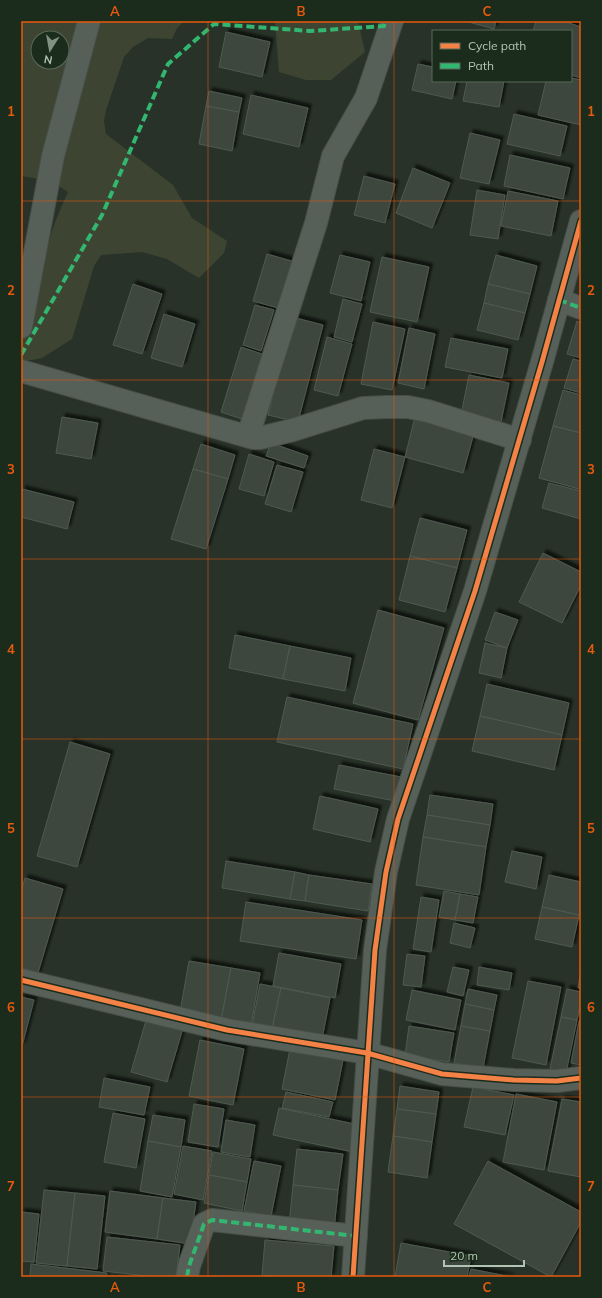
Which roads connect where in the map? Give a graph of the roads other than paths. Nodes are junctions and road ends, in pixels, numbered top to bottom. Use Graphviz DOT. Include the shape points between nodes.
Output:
graph roads {
  1 [pos="89,21"];
  2 [pos="392,21"];
  3 [pos="581,221"];
  4 [pos="559,300"];
  5 [pos="581,308"];
  6 [pos="21,327"];
  7 [pos="21,371"];
  8 [pos="248,436"];
  9 [pos="520,440"];
  10 [pos="21,980"];
  11 [pos="367,1053"];
  12 [pos="581,1078"];
  13 [pos="356,1236"];
  14 [pos="187,1277"];
  15 [pos="353,1277"];
  1 -- 6 [label="street" via="53,156"];
  2 -- 8 [label="street" via="366,98 333,156 316,223"];
  3 -- 4 [label="street"];
  4 -- 5 [label="street"];
  4 -- 9 [label="street"];
  7 -- 8 [label="street"];
  8 -- 9 [label="street" via="260,438 293,430 363,408 408,407"];
  9 -- 11 [label="street" via="475,591 398,819 386,872 375,950"];
  10 -- 11 [label="street" via="227,1030"];
  11 -- 12 [label="street" via="442,1074 514,1080 557,1081"];
  11 -- 13 [label="street"];
  13 -- 14 [label="street" via="212,1220 204,1224"];
  13 -- 15 [label="street"];
}
